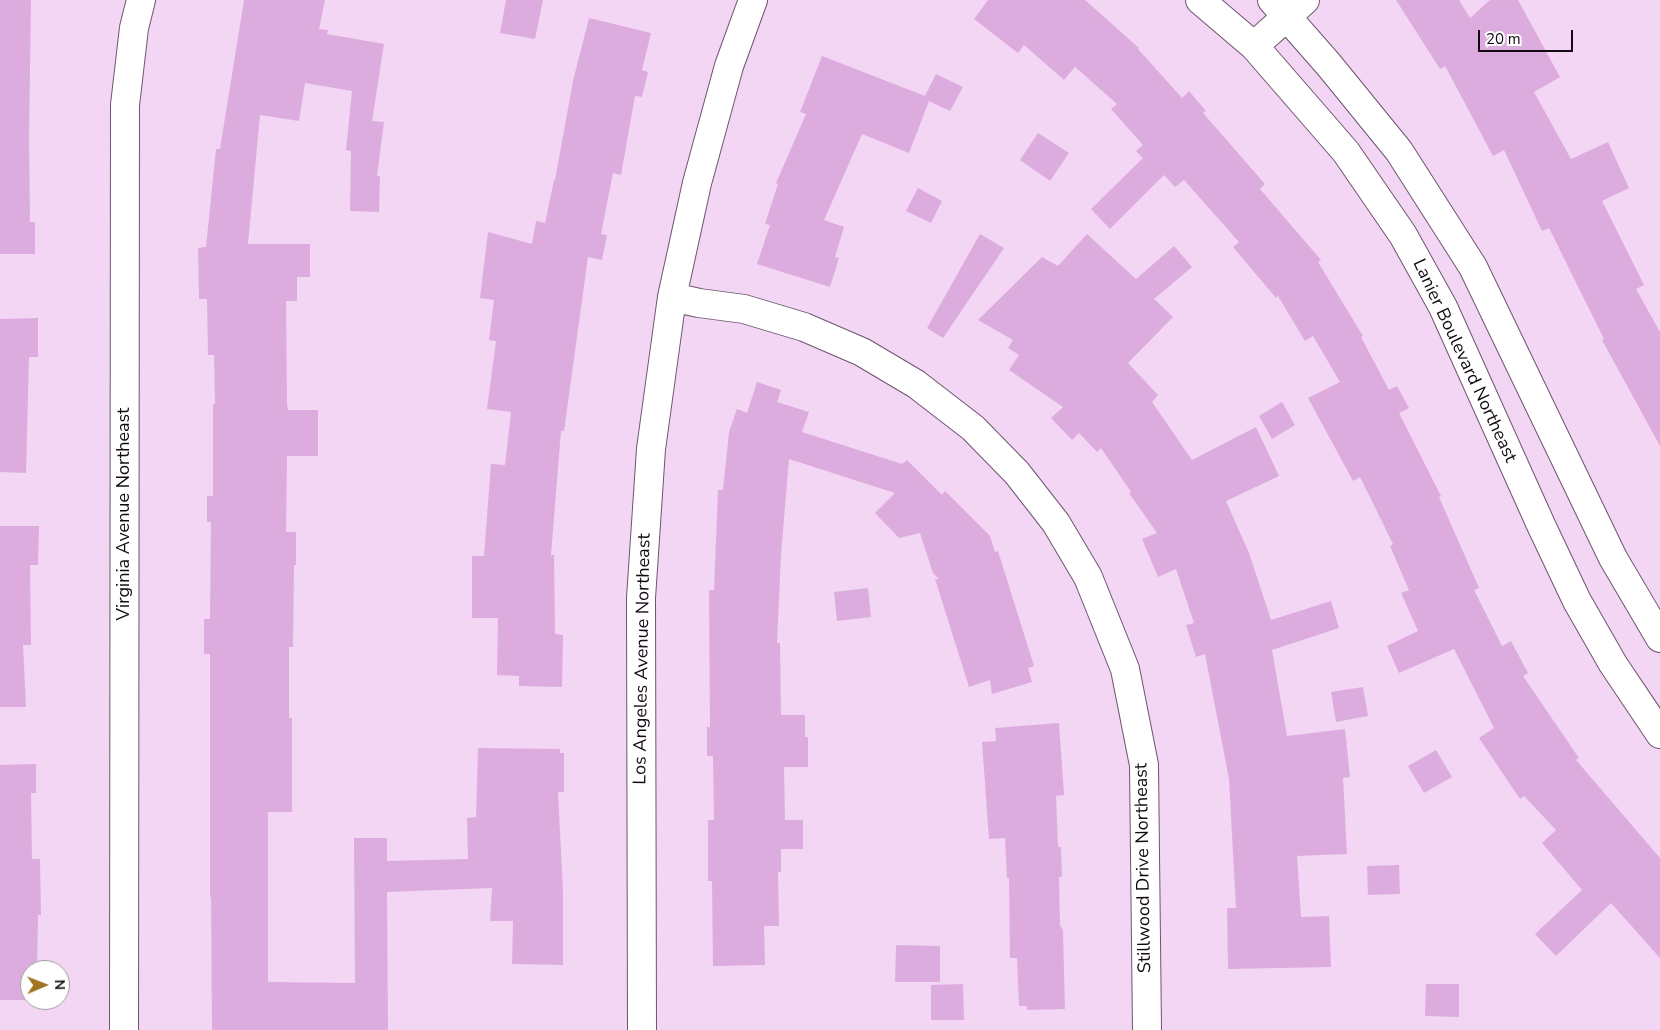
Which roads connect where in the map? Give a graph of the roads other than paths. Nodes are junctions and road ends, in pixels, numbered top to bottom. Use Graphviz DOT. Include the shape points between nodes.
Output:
graph roads {
  1 [pos="141,0"];
  2 [pos="753,0"];
  3 [pos="1200,0"];
  4 [pos="1288,5"];
  5 [pos="1254,46"];
  6 [pos="672,297"];
  7 [pos="1660,638"];
  8 [pos="1660,734"];
  9 [pos="124,1030"];
  10 [pos="642,1030"];
  11 [pos="1148,1030"];
  1 -- 9 [label="street, Virginia Avenue Northeast" via="134,28 125,105"];
  2 -- 6 [label="street, Los Angeles Avenue Northeast" via="729,66 699,174"];
  3 -- 5 [label="street, Lanier Boulevard Northeast"];
  4 -- 5 [label="street"];
  4 -- 7 [label="street" via="1399,151 1473,266 1614,558"];
  5 -- 8 [label="street, Lanier Boulevard Northeast" via="1346,152 1403,236 1443,307 1577,601 1613,664"];
  6 -- 10 [label="street, Los Angeles Avenue Northeast" via="651,449 640,598"];
  6 -- 11 [label="street, Stillwood Drive Northeast" via="744,309 804,327 862,352 916,384 973,428 1017,473 1056,523 1088,577 1125,668 1144,766"];
}
